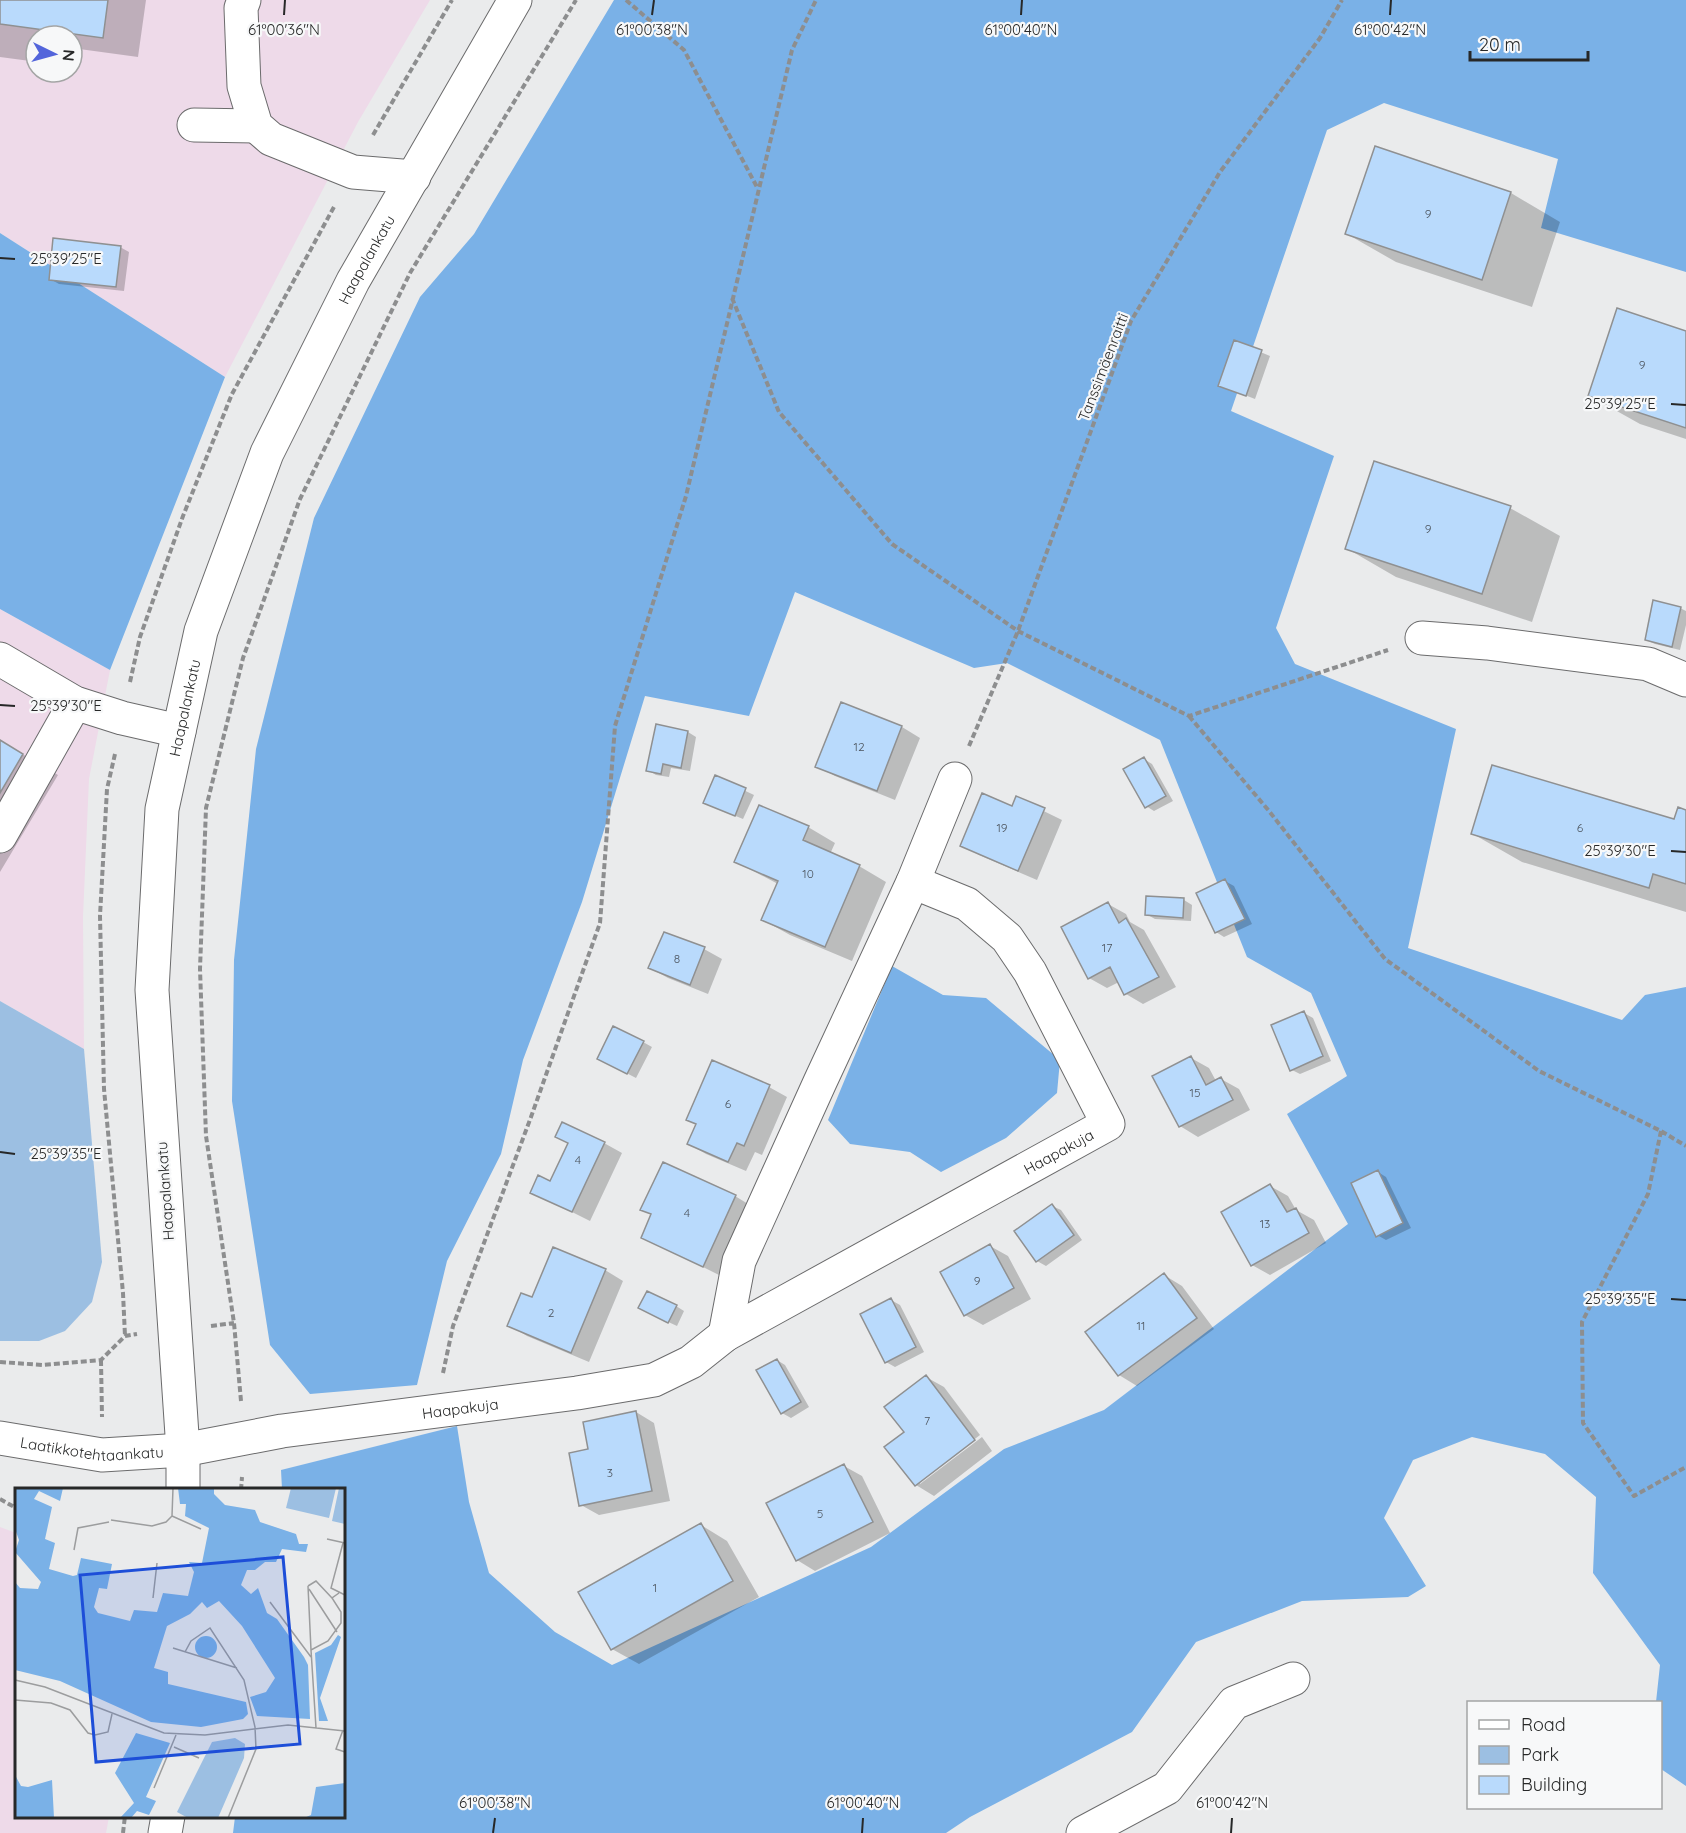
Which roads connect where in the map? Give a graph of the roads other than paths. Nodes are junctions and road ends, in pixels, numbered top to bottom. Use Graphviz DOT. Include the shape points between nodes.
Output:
graph roads {
  1 [pos="244,0"];
  2 [pos="515,0"];
  3 [pos="194,124"];
  4 [pos="256,126"];
  5 [pos="414,177"];
  6 [pos="1422,638"];
  7 [pos="0,659"];
  8 [pos="1686,680"];
  9 [pos="75,703"];
  10 [pos="179,731"];
  11 [pos="955,779"];
  12 [pos="0,836"];
  13 [pos="913,882"];
  14 [pos="725,1335"];
  15 [pos="0,1438"];
  16 [pos="183,1450"];
  17 [pos="183,1488"];
  18 [pos="1293,1679"];
  19 [pos="168,1818"];
  20 [pos="165,1833"];
  21 [pos="1083,1833"];
  1 -- 4 [label="street" via="244,86"];
  2 -- 5 [label="street, Haapalankatu"];
  3 -- 4 [label="street"];
  4 -- 5 [label="street" via="271,139 353,172"];
  5 -- 10 [label="street, Haapalankatu" via="353,280 267,453 201,631"];
  6 -- 8 [label="street" via="1648,664"];
  7 -- 9 [label="street"];
  9 -- 10 [label="street"];
  9 -- 12 [label="street"];
  10 -- 16 [label="street, Haapalankatu" via="162,809 152,990"];
  11 -- 13 [label="street"];
  13 -- 14 [label="street" via="739,1261"];
  13 -- 14 [label="street, Haapakuja" via="967,904 1007,938 1030,972 1108,1124"];
  14 -- 16 [label="street, Haapakuja" via="691,1362 654,1380 282,1431"];
  15 -- 16 [label="street, Laatikkotehtaankatu" via="102,1455"];
  16 -- 17 [label="street, Haapalankatu"];
  18 -- 21 [label="street" via="1234,1703 1167,1788"];
  19 -- 20 [label="street"];
}
